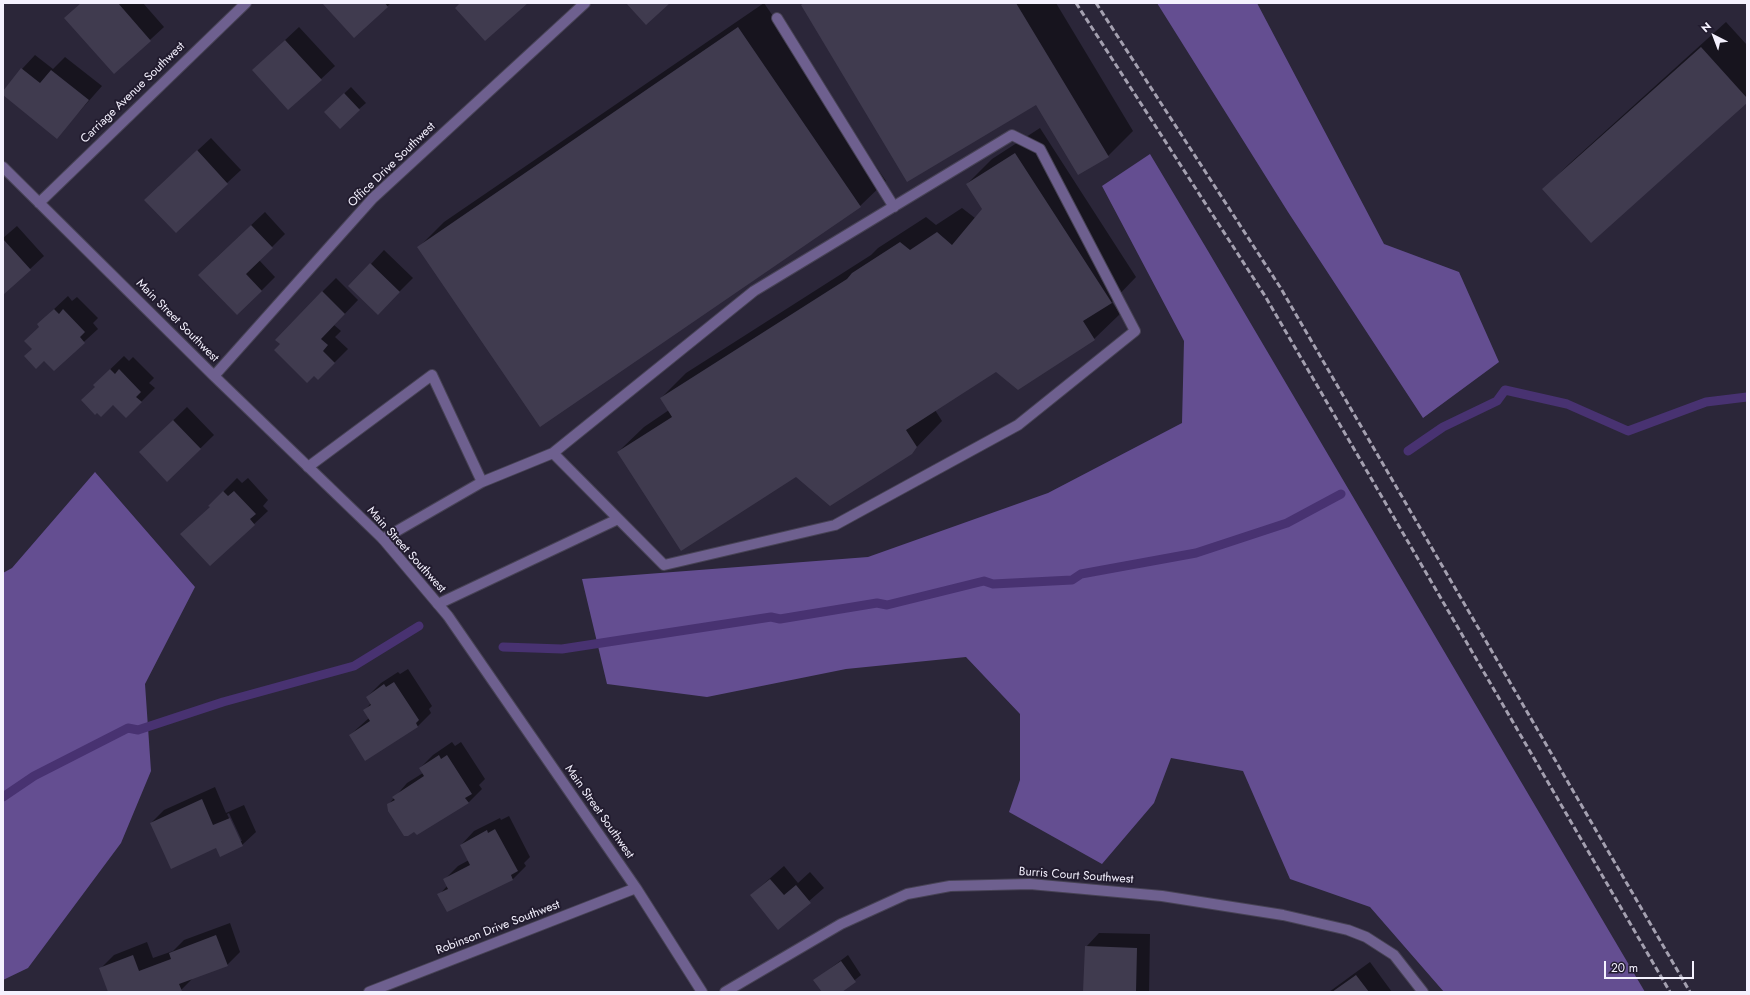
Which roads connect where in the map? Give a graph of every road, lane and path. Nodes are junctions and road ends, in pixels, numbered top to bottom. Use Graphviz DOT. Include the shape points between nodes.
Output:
graph roads {
  1 [pos="246,3"];
  2 [pos="586,3"];
  3 [pos="777,18"];
  4 [pos="3,167"];
  5 [pos="39,203"];
  6 [pos="894,207"];
  7 [pos="214,376"];
  8 [pos="553,453"];
  9 [pos="308,467"];
  10 [pos="482,482"];
  11 [pos="618,519"];
  12 [pos="383,539"];
  13 [pos="438,604"];
  14 [pos="636,888"];
  15 [pos="369,992"];
  16 [pos="702,992"];
  17 [pos="725,992"];
  18 [pos="1423,992"];
  1 -- 5 [label="street, Carriage Avenue Southwest"];
  2 -- 7 [label="street, Office Drive Southwest" via="373,198"];
  3 -- 6 [label="street"];
  4 -- 5 [label="street, Main Street Southwest"];
  5 -- 7 [label="street, Main Street Southwest"];
  6 -- 8 [label="street" via="754,291"];
  6 -- 11 [label="street" via="1012,135 1040,149 1135,331 1018,425 835,526 664,565"];
  7 -- 9 [label="street, Main Street Southwest"];
  8 -- 10 [label="street"];
  8 -- 11 [label="street"];
  9 -- 10 [label="street" via="432,376"];
  9 -- 12 [label="street, Main Street Southwest"];
  10 -- 12 [label="street"];
  11 -- 13 [label="street"];
  12 -- 13 [label="street, Main Street Southwest"];
  13 -- 14 [label="street, Main Street Southwest"];
  14 -- 15 [label="street, Robinson Drive Southwest"];
  14 -- 16 [label="street, Main Street Southwest"];
  17 -- 18 [label="street, Burris Court Southwest" via="841,924 906,894 950,886 1030,884 1162,896 1283,915 1348,930 1366,937 1394,955"];
}
